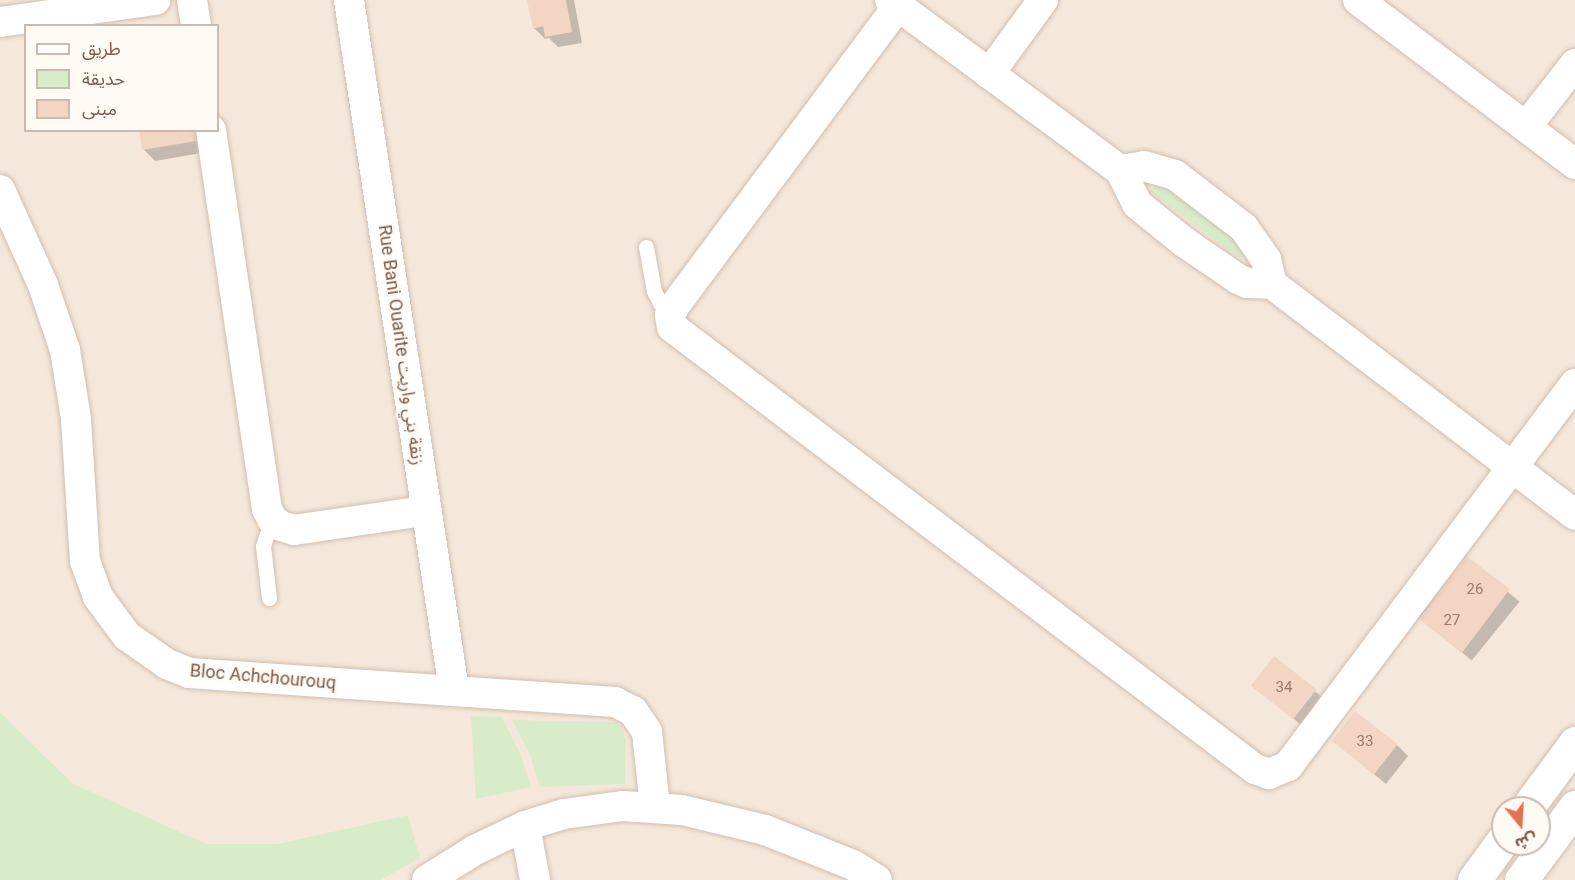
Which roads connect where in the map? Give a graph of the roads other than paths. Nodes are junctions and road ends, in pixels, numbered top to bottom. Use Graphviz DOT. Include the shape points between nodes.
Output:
graph roads {
  1 [pos="155,0"];
  2 [pos="192,0"];
  3 [pos="349,0"];
  4 [pos="1043,0"];
  5 [pos="1358,0"];
  6 [pos="894,3"];
  7 [pos="0,22"];
  8 [pos="196,24"];
  9 [pos="1575,64"];
  10 [pos="989,74"];
  11 [pos="1526,127"];
  12 [pos="211,132"];
  13 [pos="1575,165"];
  14 [pos="1120,171"];
  15 [pos="0,190"];
  16 [pos="646,247"];
  17 [pos="1272,284"];
  18 [pos="670,315"];
  19 [pos="1575,384"];
  20 [pos="1514,468"];
  21 [pos="425,511"];
  22 [pos="1575,515"];
  23 [pos="272,519"];
  24 [pos="269,598"];
  25 [pos="454,690"];
  26 [pos="1575,742"];
  27 [pos="1536,796"];
  28 [pos="655,807"];
  29 [pos="1575,807"];
  30 [pos="525,826"];
  31 [pos="1491,856"];
  32 [pos="427,880"];
  33 [pos="535,880"];
  34 [pos="877,880"];
  35 [pos="1474,880"];
  36 [pos="1521,880"];
  1 -- 7 [label="street"];
  2 -- 8 [label="street"];
  3 -- 21 [label="street, Rue Bani Ouarite زنقة بني واريت"];
  4 -- 10 [label="street"];
  5 -- 11 [label="street"];
  6 -- 10 [label="street"];
  6 -- 18 [label="street"];
  9 -- 11 [label="street"];
  10 -- 14 [label="street"];
  11 -- 13 [label="street"];
  12 -- 23 [label="street" via="267,509"];
  14 -- 17 [label="street" via="1137,204 1184,242 1238,279"];
  14 -- 17 [label="street" via="1144,166 1175,175 1244,228 1266,260"];
  15 -- 25 [label="street, Bloc Achchourouq" via="43,285 65,350 76,419 85,561 98,597 127,636 153,656 189,673"];
  16 -- 18 [label="lane" via="654,291"];
  17 -- 20 [label="street"];
  18 -- 20 [label="street" via="672,327 678,333 1246,763 1269,774 1288,766"];
  19 -- 20 [label="street"];
  20 -- 22 [label="street"];
  21 -- 23 [label="street" via="294,530"];
  21 -- 25 [label="street, Rue Bani Ouarite زنقة بني واريت"];
  23 -- 24 [label="lane" via="263,546"];
  25 -- 28 [label="street, Bloc Achchourouq" via="606,700 625,705 647,732"];
  26 -- 27 [label="main road"];
  28 -- 30 [label="street" via="593,808"];
  28 -- 34 [label="street" via="765,830 853,865"];
  29 -- 36 [label="main road"];
  30 -- 32 [label="street" via="475,850"];
  30 -- 33 [label="street"];
  31 -- 35 [label="main road"];
}
